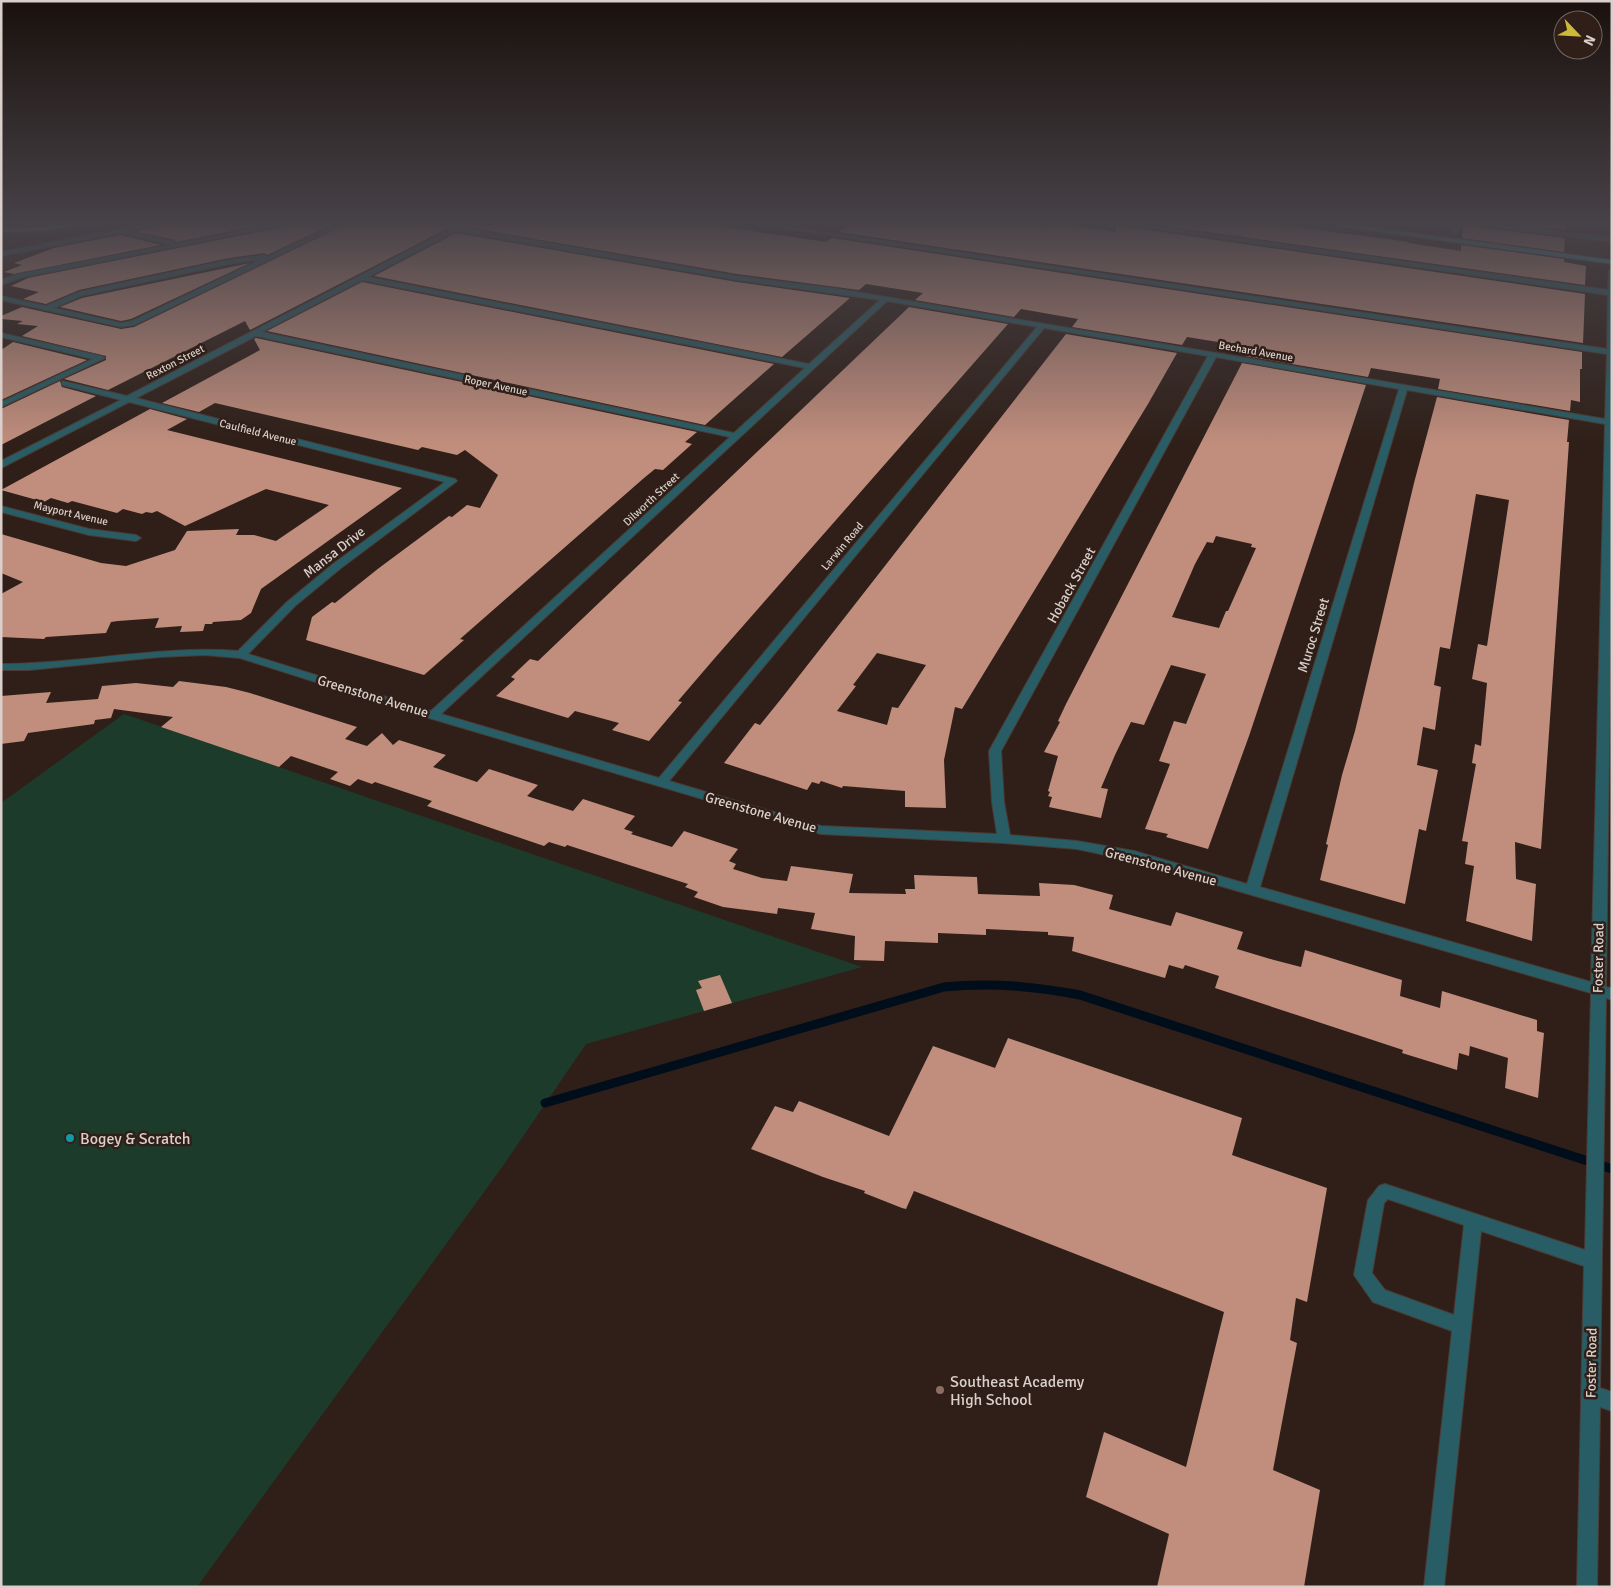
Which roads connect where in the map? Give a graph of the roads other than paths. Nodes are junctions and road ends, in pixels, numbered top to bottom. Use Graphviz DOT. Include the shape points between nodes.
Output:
graph roads {
  1 [pos="1,298"];
  2 [pos="70,298"];
  3 [pos="186,298"];
  4 [pos="323,298"];
  5 [pos="463,298"];
  6 [pos="879,298"];
  7 [pos="1251,298"];
  8 [pos="1611,298"];
  9 [pos="885,299"];
  10 [pos="47,308"];
  11 [pos="1042,326"];
  12 [pos="255,333"];
  13 [pos="1611,334"];
  14 [pos="1,335"];
  15 [pos="1610,352"];
  16 [pos="1213,355"];
  17 [pos="811,367"];
  18 [pos="65,383"];
  19 [pos="1611,383"];
  20 [pos="1404,388"];
  21 [pos="127,399"];
  22 [pos="1,405"];
  23 [pos="1609,422"];
  24 [pos="736,436"];
  25 [pos="1,465"];
  26 [pos="452,481"];
  27 [pos="1,509"];
  28 [pos="1609,537"];
  29 [pos="136,538"];
  30 [pos="1608,650"];
  31 [pos="241,655"];
  32 [pos="1,668"];
  33 [pos="433,715"];
  34 [pos="661,783"];
  35 [pos="1607,800"];
  36 [pos="1004,838"];
  37 [pos="1252,891"];
  38 [pos="1605,992"];
  39 [pos="1473,1221"];
  40 [pos="1593,1261"];
  41 [pos="1462,1326"];
  42 [pos="1590,1394"];
  43 [pos="1612,1402"];
  44 [pos="1434,1587"];
  45 [pos="1587,1587"];
  1 -- 10 [label="street"];
  2 -- 10 [label="street"];
  3 -- 10 [label="street" via="134,323 121,325"];
  4 -- 12 [label="street, Rexton Street"];
  5 -- 17 [label="street"];
  6 -- 9 [label="street, Bechard Avenue"];
  7 -- 15 [label="street"];
  8 -- 13 [label="street, Foster Road"];
  9 -- 11 [label="street, Bechard Avenue"];
  9 -- 17 [label="street, Dilworth Street"];
  11 -- 16 [label="street, Bechard Avenue"];
  11 -- 34 [label="street, Larwin Road"];
  12 -- 21 [label="street, Rexton Street"];
  12 -- 24 [label="street, Roper Avenue"];
  13 -- 15 [label="street, Foster Road"];
  14 -- 22 [label="street" via="101,358"];
  15 -- 19 [label="street, Foster Road"];
  16 -- 20 [label="street, Bechard Avenue"];
  16 -- 36 [label="street, Hoback Street" via="995,751"];
  17 -- 24 [label="street, Dilworth Street"];
  18 -- 21 [label="street, Caulfield Avenue"];
  19 -- 23 [label="street, Foster Road"];
  20 -- 23 [label="street, Bechard Avenue"];
  20 -- 37 [label="street, Muroc Street"];
  21 -- 25 [label="street, Rexton Street"];
  21 -- 26 [label="street, Caulfield Avenue"];
  23 -- 28 [label="street, Foster Road"];
  24 -- 33 [label="street, Dilworth Street"];
  26 -- 31 [label="street, Mansa Drive" via="291,604"];
  27 -- 29 [label="street, Mayport Avenue" via="89,532"];
  28 -- 30 [label="street, Foster Road"];
  30 -- 35 [label="street, Foster Road"];
  31 -- 32 [label="street, Greenstone Avenue" via="205,652 160,654"];
  31 -- 33 [label="street, Greenstone Avenue"];
  33 -- 34 [label="street, Greenstone Avenue"];
  34 -- 36 [label="street, Greenstone Avenue" via="821,830"];
  35 -- 38 [label="street, Foster Road"];
  36 -- 37 [label="street, Greenstone Avenue" via="1077,845 1134,856"];
  37 -- 38 [label="street, Greenstone Avenue"];
  38 -- 40 [label="street, Foster Road"];
  39 -- 40 [label="street"];
  39 -- 41 [label="street"];
  39 -- 41 [label="street" via="1385,1190 1376,1200 1364,1276 1380,1296"];
  40 -- 42 [label="street, Foster Road"];
  41 -- 44 [label="street"];
  42 -- 43 [label="street"];
  42 -- 45 [label="street, Foster Road"];
}
